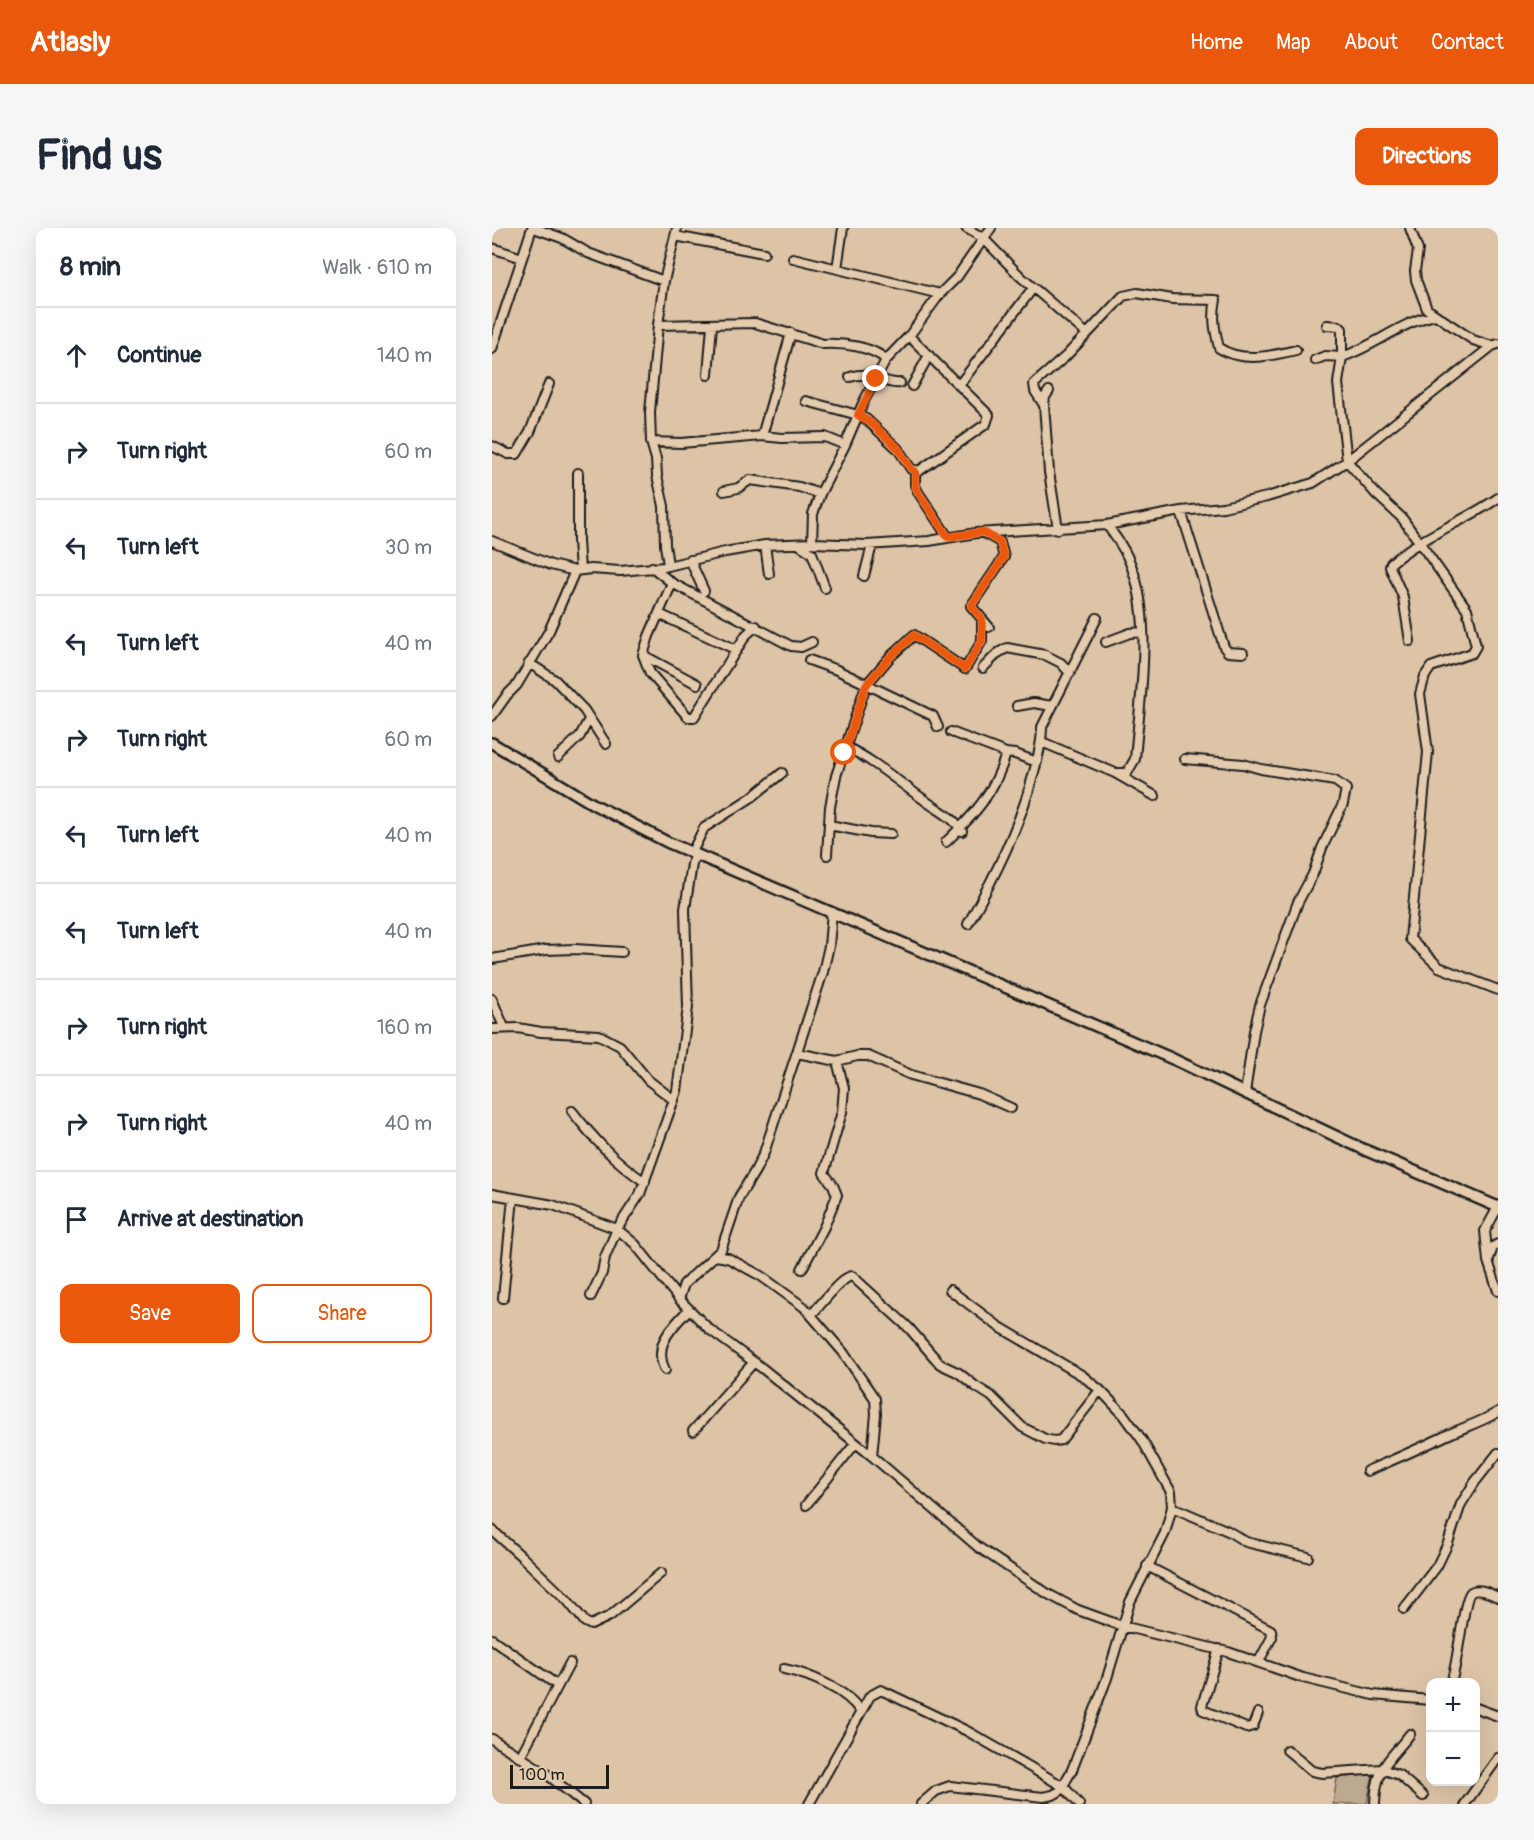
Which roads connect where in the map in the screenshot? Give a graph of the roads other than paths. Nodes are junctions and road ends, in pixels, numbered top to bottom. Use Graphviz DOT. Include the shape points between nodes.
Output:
graph roads {
  1 [pos="533,228"];
  2 [pos="843,228"];
  3 [pos="966,228"];
  4 [pos="991,228"];
  5 [pos="1410,228"];
  6 [pos="676,232"];
  7 [pos="983,238"];
  8 [pos="492,248"];
  9 [pos="764,253"];
  10 [pos="522,258"];
  11 [pos="793,258"];
  12 [pos="837,269"];
  13 [pos="664,281"];
  14 [pos="1033,288"];
  15 [pos="939,294"];
  16 [pos="1435,315"];
  17 [pos="496,324"];
  18 [pos="658,325"];
  19 [pos="712,325"];
  20 [pos="1327,325"];
  21 [pos="791,333"];
  22 [pos="1087,334"];
  23 [pos="909,336"];
  24 [pos="1495,345"];
  25 [pos="492,349"];
  26 [pos="1296,350"];
  27 [pos="929,355"];
  28 [pos="1342,357"];
  29 [pos="886,360"];
  30 [pos="1315,360"];
  31 [pos="708,375"];
  32 [pos="877,376"];
  33 [pos="850,377"];
  34 [pos="900,383"];
  35 [pos="549,384"];
  36 [pos="959,385"];
  37 [pos="912,386"];
  38 [pos="1050,391"];
  39 [pos="806,400"];
  40 [pos="1044,405"];
  41 [pos="858,415"];
  42 [pos="762,436"];
  43 [pos="651,442"];
  44 [pos="844,445"];
  45 [pos="492,446"];
  46 [pos="1347,461"];
  47 [pos="915,471"];
  48 [pos="578,473"];
  49 [pos="724,491"];
  50 [pos="820,494"];
  51 [pos="1498,498"];
  52 [pos="1180,511"];
  53 [pos="1107,525"];
  54 [pos="1058,528"];
  55 [pos="983,532"];
  56 [pos="948,537"];
  57 [pos="492,542"];
  58 [pos="1420,542"];
  59 [pos="812,543"];
  60 [pos="798,544"];
  61 [pos="765,545"];
  62 [pos="872,545"];
  63 [pos="690,560"];
  64 [pos="668,565"];
  65 [pos="652,567"];
  66 [pos="577,570"];
  67 [pos="769,574"];
  68 [pos="864,576"];
  69 [pos="672,583"];
  70 [pos="825,588"];
  71 [pos="704,591"];
  72 [pos="658,614"];
  73 [pos="1097,618"];
  74 [pos="982,619"];
  75 [pos="756,626"];
  76 [pos="989,627"];
  77 [pos="1143,632"];
  78 [pos="1410,641"];
  79 [pos="812,642"];
  80 [pos="1106,642"];
  81 [pos="737,650"];
  82 [pos="1243,653"];
  83 [pos="643,655"];
  84 [pos="809,660"];
  85 [pos="529,663"];
  86 [pos="983,668"];
  87 [pos="1070,673"];
  88 [pos="697,684"];
  89 [pos="866,685"];
  90 [pos="1017,706"];
  91 [pos="1052,706"];
  92 [pos="492,716"];
  93 [pos="589,719"];
  94 [pos="938,727"];
  95 [pos="951,732"];
  96 [pos="1042,742"];
  97 [pos="492,743"];
  98 [pos="606,744"];
  99 [pos="846,747"];
  100 [pos="1006,753"];
  101 [pos="558,757"];
  102 [pos="1185,759"];
  103 [pos="1037,762"];
  104 [pos="782,773"];
  105 [pos="1115,773"];
  106 [pos="1155,796"];
  107 [pos="828,825"];
  108 [pos="961,829"];
  109 [pos="891,834"];
  110 [pos="946,842"];
  111 [pos="693,854"];
  112 [pos="827,855"];
  113 [pos="832,912"];
  114 [pos="968,924"];
  115 [pos="622,952"];
  116 [pos="492,958"];
  117 [pos="1498,990"];
  118 [pos="492,999"];
  119 [pos="504,1027"];
  120 [pos="492,1029"];
  121 [pos="796,1053"];
  122 [pos="837,1061"];
  123 [pos="1245,1093"];
  124 [pos="674,1100"];
  125 [pos="1011,1108"];
  126 [pos="572,1111"];
  127 [pos="645,1182"];
  128 [pos="492,1194"];
  129 [pos="513,1198"];
  130 [pos="1498,1207"];
  131 [pos="616,1229"];
  132 [pos="1498,1244"];
  133 [pos="722,1249"];
  134 [pos="716,1256"];
  135 [pos="728,1258"];
  136 [pos="1488,1261"];
  137 [pos="802,1269"];
  138 [pos="684,1284"];
  139 [pos="668,1286"];
  140 [pos="950,1290"];
  141 [pos="1498,1291"];
  142 [pos="591,1296"];
  143 [pos="503,1298"];
  144 [pos="679,1299"];
  145 [pos="689,1309"];
  146 [pos="812,1314"];
  147 [pos="753,1362"];
  148 [pos="665,1370"];
  149 [pos="1100,1390"];
  150 [pos="1498,1412"];
  151 [pos="693,1431"];
  152 [pos="855,1444"];
  153 [pos="1498,1453"];
  154 [pos="872,1456"];
  155 [pos="1367,1471"];
  156 [pos="806,1505"];
  157 [pos="1172,1507"];
  158 [pos="492,1530"];
  159 [pos="1308,1557"];
  160 [pos="1147,1566"];
  161 [pos="661,1573"];
  162 [pos="1498,1597"];
  163 [pos="1404,1609"];
  164 [pos="1122,1626"];
  165 [pos="492,1639"];
  166 [pos="1220,1649"];
  167 [pos="1259,1661"];
  168 [pos="570,1663"];
  169 [pos="784,1669"];
  170 [pos="1451,1678"];
  171 [pos="557,1685"];
  172 [pos="1426,1699"];
  173 [pos="863,1708"];
  174 [pos="1480,1709"];
  175 [pos="1258,1713"];
  176 [pos="1498,1716"];
  177 [pos="1410,1734"];
  178 [pos="492,1739"];
  179 [pos="1287,1750"];
  180 [pos="520,1757"];
  181 [pos="1498,1758"];
  182 [pos="1382,1769"];
  183 [pos="1064,1787"];
  184 [pos="1423,1796"];
  185 [pos="584,1804"];
  186 [pos="809,1804"];
  187 [pos="921,1804"];
  188 [pos="1079,1804"];
  189 [pos="1375,1804"];
  190 [pos="1465,1804"];
  1 -- 10 [label="street"];
  1 -- 13 [label="street"];
  2 -- 12 [label="street"];
  3 -- 7 [label="street"];
  4 -- 7 [label="street"];
  5 -- 16 [label="street" via="1418,250 1416,280 1424,303"];
  6 -- 9 [label="street"];
  6 -- 13 [label="street"];
  7 -- 14 [label="street"];
  7 -- 15 [label="street" via="957,277"];
  8 -- 10 [label="street"];
  10 -- 17 [label="street"];
  11 -- 12 [label="street"];
  12 -- 15 [label="street"];
  13 -- 18 [label="street"];
  14 -- 22 [label="street"];
  14 -- 36 [label="street"];
  15 -- 23 [label="street"];
  16 -- 24 [label="street" via="1473,340"];
  16 -- 28 [label="street" via="1421,318 1361,351"];
  17 -- 25 [label="street"];
  18 -- 19 [label="street"];
  18 -- 43 [label="street"];
  19 -- 21 [label="street" via="755,323"];
  19 -- 31 [label="street"];
  20 -- 28 [label="street" via="1341,330"];
  21 -- 29 [label="street" via="822,344 869,348"];
  21 -- 42 [label="street"];
  22 -- 26 [label="street" via="1123,296 1137,293 1216,300 1213,326 1219,348 1232,355 1249,358"];
  22 -- 40 [label="street" via="1034,384"];
  23 -- 27 [label="street"];
  23 -- 29 [label="street"];
  24 -- 46 [label="street"];
  27 -- 36 [label="street"];
  27 -- 37 [label="street"];
  28 -- 30 [label="street"];
  28 -- 46 [label="street" via="1338,383"];
  29 -- 32 [label="street"];
  32 -- 33 [label="street" via="862,373"];
  32 -- 34 [label="street" via="892,384"];
  32 -- 41 [label="street"];
  35 -- 45 [label="street" via="517,454"];
  36 -- 47 [label="street" via="989,416 988,421"];
  38 -- 40 [label="street"];
  39 -- 41 [label="street"];
  40 -- 54 [label="street"];
  41 -- 44 [label="street"];
  41 -- 47 [label="street" via="898,448"];
  42 -- 43 [label="street"];
  42 -- 44 [label="street" via="825,437"];
  43 -- 64 [label="street" via="664,506"];
  44 -- 50 [label="street"];
  46 -- 52 [label="street" via="1312,483 1267,497"];
  46 -- 58 [label="street"];
  47 -- 56 [label="street" via="918,492"];
  48 -- 66 [label="street"];
  49 -- 50 [label="street" via="750,480"];
  50 -- 59 [label="street" via="813,514"];
  51 -- 58 [label="street"];
  52 -- 53 [label="street"];
  52 -- 82 [label="street" via="1224,647 1228,652"];
  53 -- 54 [label="street"];
  53 -- 77 [label="street" via="1127,555 1135,577"];
  54 -- 55 [label="street"];
  55 -- 56 [label="street"];
  55 -- 74 [label="street" via="1000,542 1004,557 971,606"];
  56 -- 62 [label="street"];
  57 -- 66 [label="street" via="551,565"];
  58 -- 78 [label="street" via="1390,565 1403,597"];
  58 -- 117 [label="street" via="1467,609 1476,646 1469,656 1431,667 1420,694 1428,752 1410,939 1439,967"];
  59 -- 60 [label="street"];
  59 -- 62 [label="street"];
  60 -- 61 [label="street"];
  60 -- 70 [label="street" via="812,553"];
  61 -- 63 [label="street"];
  61 -- 67 [label="street"];
  62 -- 68 [label="street"];
  63 -- 64 [label="street"];
  63 -- 71 [label="street"];
  64 -- 65 [label="street"];
  65 -- 66 [label="street"];
  65 -- 69 [label="street"];
  66 -- 85 [label="street" via="549,631"];
  69 -- 72 [label="street"];
  69 -- 75 [label="street"];
  72 -- 81 [label="street"];
  72 -- 83 [label="street"];
  73 -- 87 [label="street"];
  74 -- 76 [label="street"];
  74 -- 89 [label="street" via="982,641 965,669 914,635"];
  75 -- 79 [label="street" via="791,646"];
  75 -- 81 [label="street"];
  77 -- 80 [label="street"];
  77 -- 105 [label="street" via="1135,759 1127,773"];
  81 -- 83 [label="street" via="692,718 684,714 650,673"];
  83 -- 88 [label="street"];
  84 -- 89 [label="street"];
  85 -- 92 [label="street"];
  85 -- 93 [label="street" via="555,680"];
  86 -- 87 [label="street" via="1006,648 1045,655"];
  87 -- 91 [label="street"];
  89 -- 94 [label="street" via="933,716"];
  89 -- 99 [label="street"];
  90 -- 91 [label="street"];
  91 -- 96 [label="street" via="1042,728"];
  93 -- 98 [label="street"];
  93 -- 101 [label="street" via="580,736"];
  95 -- 100 [label="street"];
  96 -- 103 [label="street"];
  96 -- 105 [label="street"];
  97 -- 111 [label="street" via="593,804"];
  99 -- 107 [label="street" via="836,776"];
  99 -- 108 [label="street" via="874,762"];
  100 -- 103 [label="street"];
  100 -- 108 [label="street" via="991,792"];
  102 -- 123 [label="street" via="1243,764 1335,781 1346,789 1260,1005"];
  103 -- 114 [label="street" via="1007,847"];
  104 -- 111 [label="street" via="704,828"];
  105 -- 106 [label="street"];
  107 -- 109 [label="street"];
  107 -- 112 [label="street"];
  108 -- 110 [label="street"];
  111 -- 113 [label="street"];
  111 -- 124 [label="street" via="685,909 688,1007"];
  113 -- 121 [label="street" via="823,972"];
  113 -- 123 [label="street"];
  115 -- 116 [label="street" via="546,950"];
  118 -- 119 [label="street"];
  119 -- 120 [label="street"];
  119 -- 124 [label="street" via="599,1035 620,1046 648,1080"];
  121 -- 122 [label="street"];
  121 -- 133 [label="street" via="764,1153 738,1197"];
  122 -- 125 [label="street" via="868,1056 911,1075 979,1094"];
  122 -- 137 [label="street" via="844,1088 842,1112 824,1173 837,1195"];
  123 -- 130 [label="street"];
  124 -- 127 [label="street"];
  126 -- 127 [label="street" via="606,1153"];
  127 -- 131 [label="street"];
  128 -- 129 [label="street"];
  129 -- 131 [label="street" via="553,1204"];
  129 -- 143 [label="street"];
  130 -- 136 [label="street" via="1485,1231"];
  131 -- 139 [label="street" via="635,1244"];
  131 -- 142 [label="street"];
  132 -- 136 [label="street"];
  133 -- 134 [label="street"];
  133 -- 135 [label="street"];
  134 -- 135 [label="street"];
  134 -- 138 [label="street"];
  135 -- 146 [label="street" via="773,1284"];
  136 -- 141 [label="street"];
  138 -- 139 [label="street"];
  138 -- 144 [label="street"];
  139 -- 144 [label="street"];
  140 -- 149 [label="street" via="998,1326"];
  144 -- 145 [label="street"];
  145 -- 147 [label="street"];
  145 -- 148 [label="street" via="663,1341 660,1356"];
  146 -- 149 [label="street" via="842,1280 852,1276 909,1328 940,1364 959,1373 991,1396 1022,1427 1045,1439 1061,1440"];
  146 -- 154 [label="street" via="873,1394 876,1414"];
  147 -- 151 [label="street"];
  147 -- 152 [label="street"];
  149 -- 157 [label="street" via="1142,1440 1171,1492"];
  150 -- 155 [label="street"];
  152 -- 154 [label="street"];
  152 -- 156 [label="street"];
  153 -- 163 [label="street" via="1461,1504 1437,1566"];
  154 -- 164 [label="street" via="978,1547 1048,1594"];
  157 -- 159 [label="street" via="1254,1545"];
  157 -- 160 [label="street" via="1165,1533"];
  158 -- 161 [label="street" via="591,1625 610,1616"];
  160 -- 164 [label="street"];
  160 -- 167 [label="street" via="1272,1630"];
  162 -- 170 [label="street" via="1478,1590 1467,1597"];
  164 -- 166 [label="street"];
  164 -- 183 [label="street" via="1107,1678"];
  165 -- 171 [label="street"];
  166 -- 167 [label="street"];
  166 -- 175 [label="street" via="1203,1710 1246,1728 1253,1726"];
  167 -- 172 [label="street" via="1303,1678 1363,1693"];
  168 -- 171 [label="street"];
  169 -- 173 [label="street" via="818,1679"];
  171 -- 180 [label="street"];
  173 -- 183 [label="street" via="878,1690 887,1692 968,1731"];
  173 -- 186 [label="street"];
  174 -- 176 [label="street"];
  177 -- 182 [label="street"];
  178 -- 180 [label="street"];
  179 -- 182 [label="street" via="1312,1771"];
  180 -- 185 [label="street"];
  181 -- 190 [label="street"];
  182 -- 184 [label="street" via="1399,1775"];
  182 -- 189 [label="street"];
  183 -- 187 [label="street" via="1043,1797 950,1786 936,1791"];
  183 -- 188 [label="street"];
}
